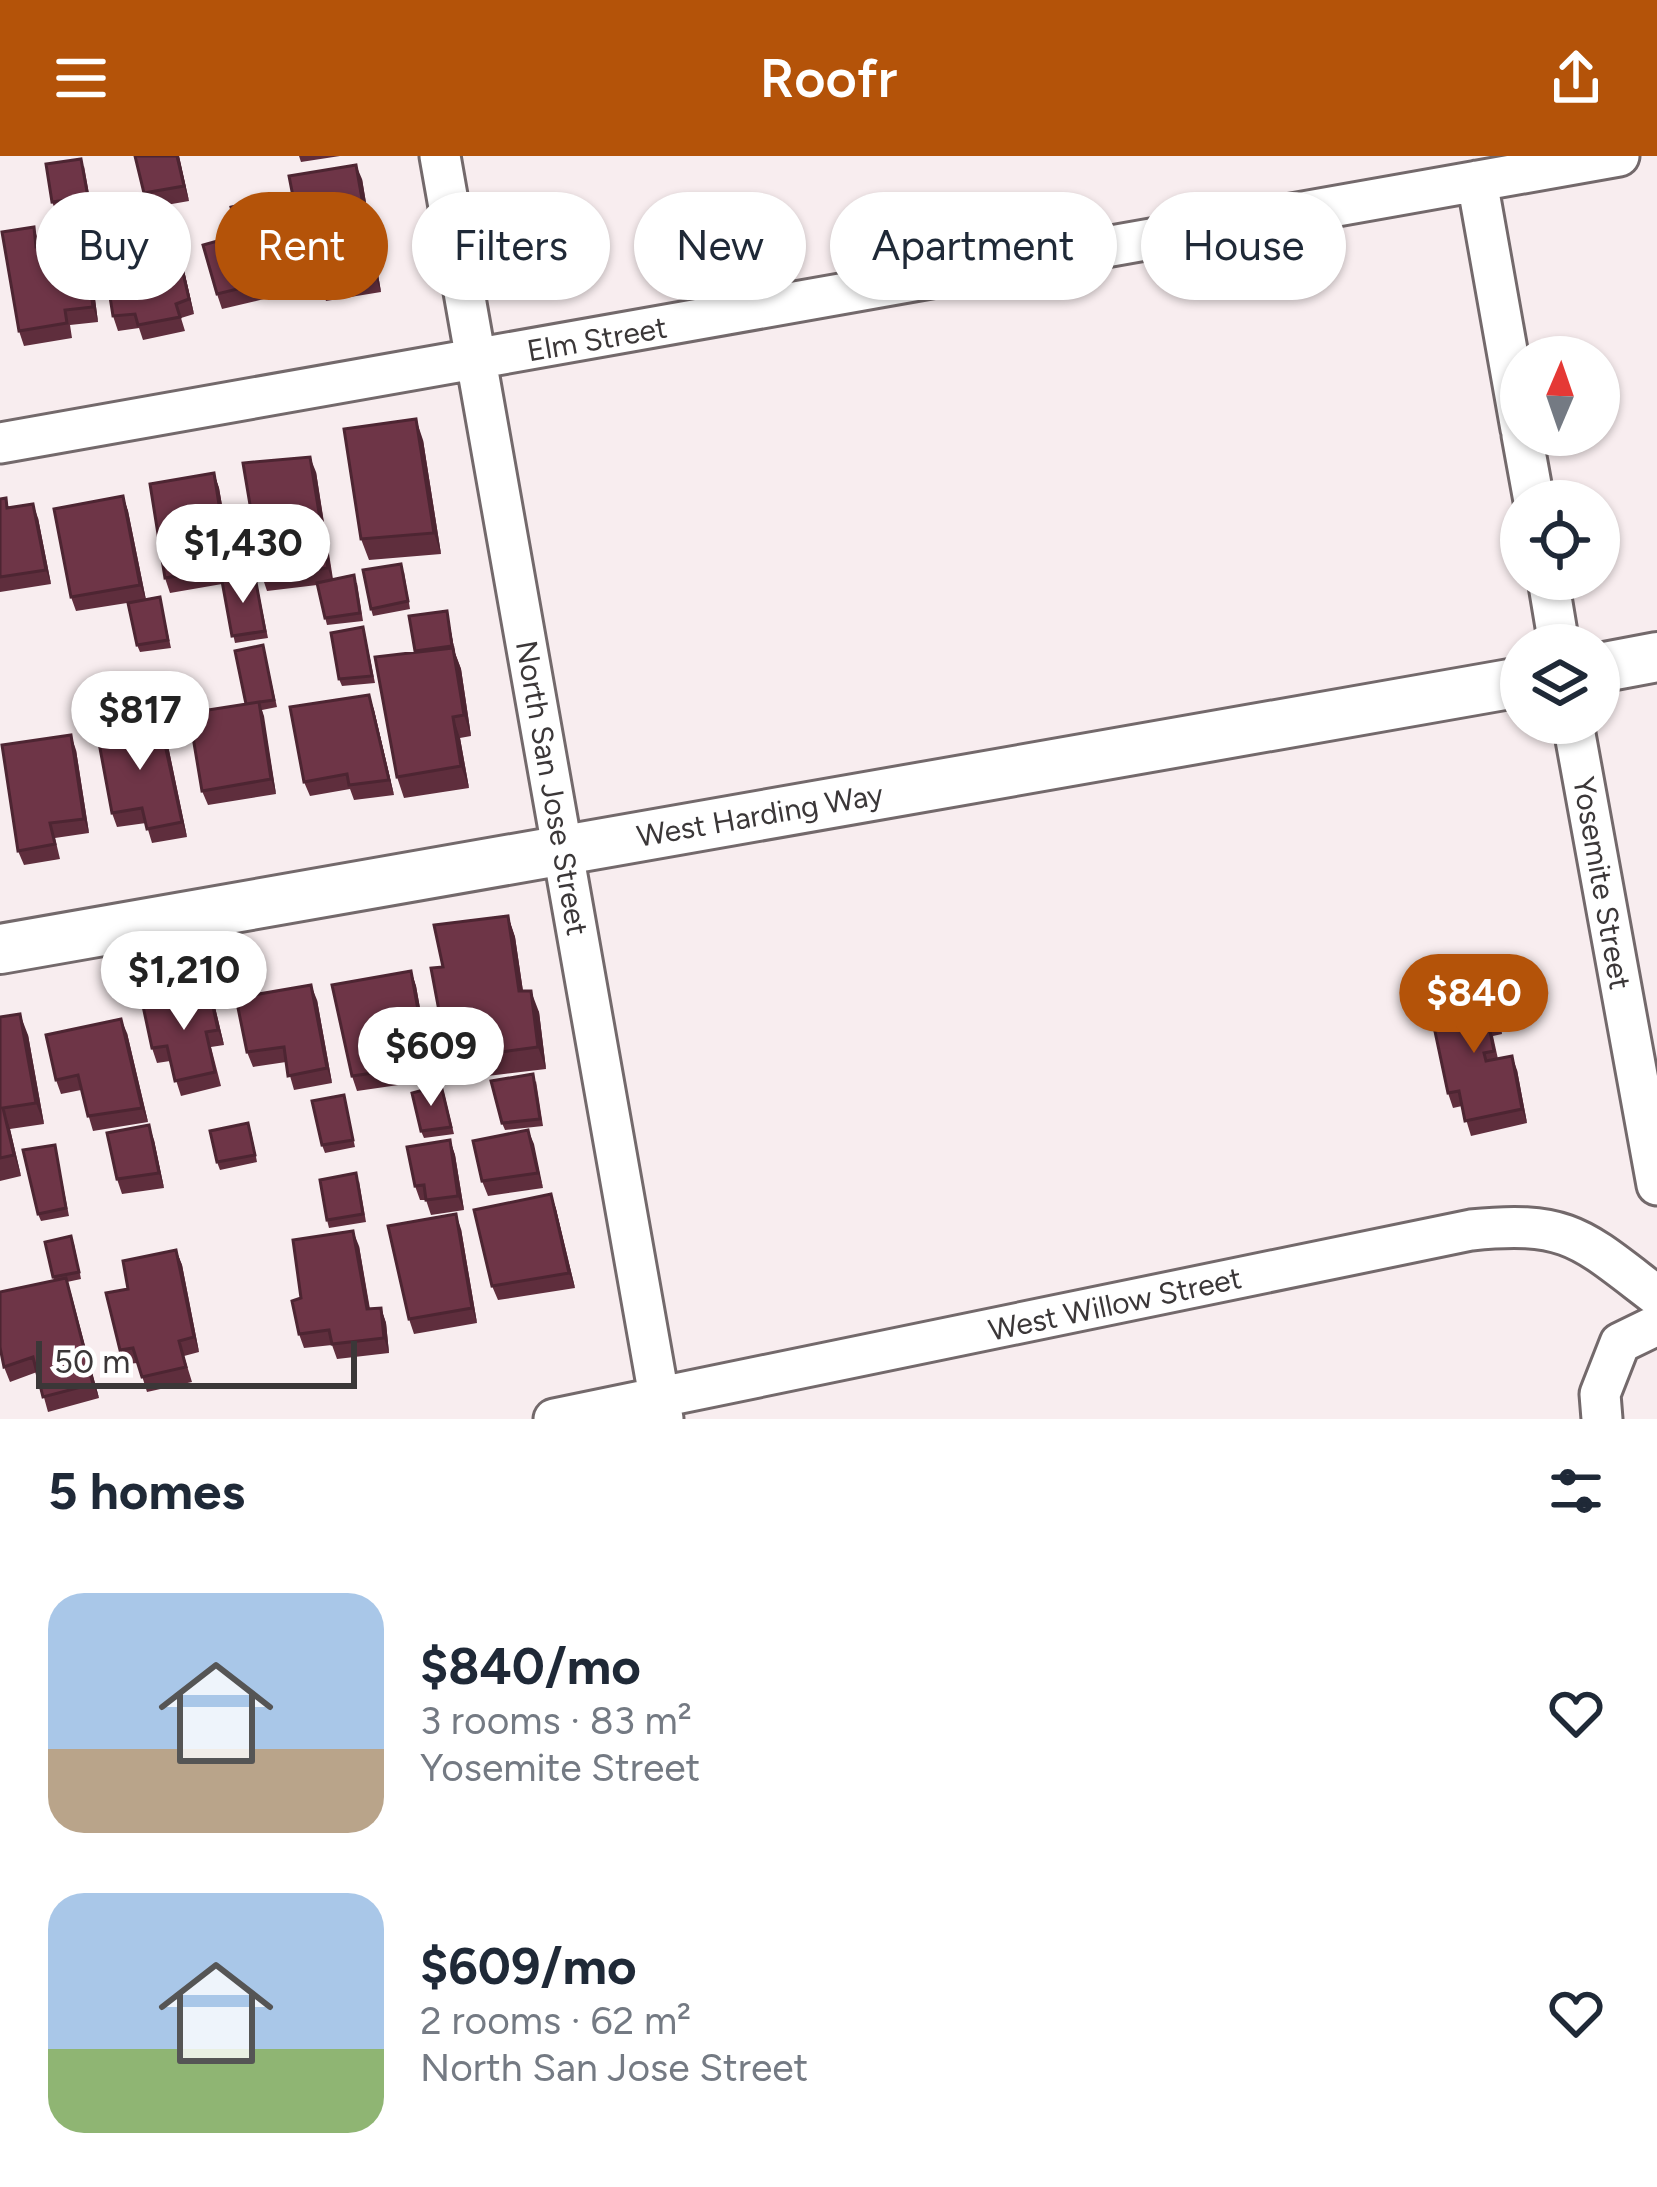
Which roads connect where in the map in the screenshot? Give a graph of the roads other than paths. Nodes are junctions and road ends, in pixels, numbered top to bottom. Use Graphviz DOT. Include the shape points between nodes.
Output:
graph roads {
  1 [pos="440,156"];
  2 [pos="1619,156"];
  3 [pos="1477,181"];
  4 [pos="1504,336"];
  5 [pos="475,361"];
  6 [pos="0,443"];
  7 [pos="1657,657"];
  8 [pos="1620,664"];
  9 [pos="1500,686"];
  10 [pos="1578,744"];
  11 [pos="563,850"];
  12 [pos="0,949"];
  13 [pos="1657,1185"];
  14 [pos="1657,1296"];
  15 [pos="1657,1325"];
  16 [pos="662,1408"];
  17 [pos="554,1419"];
  18 [pos="1603,1419"];
  1 -- 5 [label="street, North San Jose Street"];
  2 -- 3 [label="street, Elm Street"];
  3 -- 4 [label="street"];
  3 -- 5 [label="street, Elm Street"];
  5 -- 6 [label="street, Elm Street"];
  5 -- 11 [label="street, North San Jose Street"];
  7 -- 8 [label="street"];
  9 -- 11 [label="street, West Harding Way"];
  10 -- 13 [label="street, Yosemite Street"];
  11 -- 12 [label="street, West Harding Way"];
  11 -- 16 [label="street, North San Jose Street"];
  14 -- 16 [label="street, West Willow Street" via="1576,1235 1530,1224 1471,1230"];
  15 -- 18 [label="street" via="1620,1343 1600,1394"];
  16 -- 17 [label="street, West Willow Street"];
}
